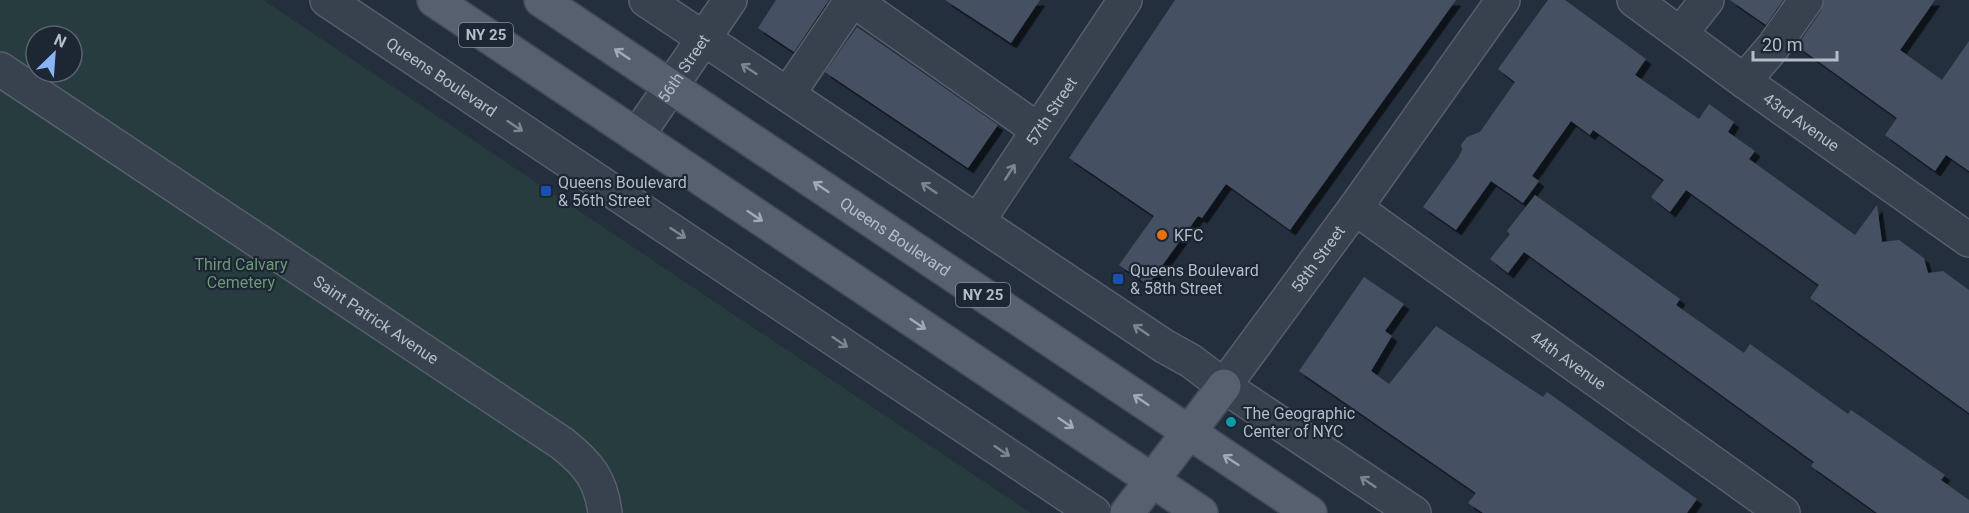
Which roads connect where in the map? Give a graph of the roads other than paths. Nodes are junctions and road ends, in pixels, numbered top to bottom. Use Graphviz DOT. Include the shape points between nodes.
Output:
graph roads {
  1 [pos="327,0"];
  2 [pos="434,0"];
  3 [pos="541,0"];
  4 [pos="646,0"];
  5 [pos="730,0"];
  6 [pos="852,0"];
  7 [pos="1125,0"];
  8 [pos="1503,0"];
  9 [pos="1634,0"];
  10 [pos="1707,0"];
  11 [pos="1806,0"];
  12 [pos="1681,33"];
  13 [pos="704,39"];
  14 [pos="0,69"];
  15 [pos="1744,81"];
  16 [pos="671,87"];
  17 [pos="788,94"];
  18 [pos="1038,130"];
  19 [pos="637,136"];
  20 [pos="1355,208"];
  21 [pos="978,221"];
  22 [pos="1969,240"];
  23 [pos="1224,386"];
  24 [pos="1190,432"];
  25 [pos="1152,480"];
  26 [pos="605,513"];
  27 [pos="1094,513"];
  28 [pos="1127,513"];
  29 [pos="1201,513"];
  30 [pos="1310,513"];
  31 [pos="1414,513"];
  32 [pos="1783,513"];
  1 -- 27 [label="street, Queens Boulevard, one-way"];
  2 -- 19 [label="main road, NY 25"];
  16 -- 3 [label="main road, Queens Boulevard / NY 25, one-way"];
  4 -- 13 [label="street"];
  5 -- 13 [label="street, 56th Street"];
  6 -- 17 [label="street"];
  6 -- 18 [label="street"];
  7 -- 18 [label="street, 57th Street"];
  8 -- 20 [label="street, 58th Street"];
  9 -- 12 [label="street, 43rd Avenue"];
  10 -- 12 [label="street"];
  11 -- 15 [label="street"];
  12 -- 15 [label="street, 43rd Avenue"];
  13 -- 16 [label="street, 56th Street"];
  17 -- 13 [label="street, one-way"];
  14 -- 26 [label="street, Saint Patrick Avenue" via="563,444 595,477"];
  15 -- 22 [label="street, 43rd Avenue"];
  16 -- 19 [label="street, 56th Street"];
  24 -- 16 [label="main road, Queens Boulevard / NY 25, one-way"];
  21 -- 17 [label="street, one-way"];
  21 -- 18 [label="street, 57th Street, one-way"];
  19 -- 25 [label="main road, NY 25, one-way"];
  20 -- 23 [label="street, 58th Street"];
  20 -- 32 [label="street, 44th Avenue"];
  23 -- 21 [label="street, one-way"];
  23 -- 24 [label="main road, 58th Street"];
  31 -- 23 [label="street, one-way"];
  24 -- 25 [label="main road, 58th Street"];
  30 -- 24 [label="main road, Queens Boulevard / NY 25, one-way"];
  25 -- 28 [label="main road, 58th Street"];
  25 -- 29 [label="main road, NY 25"];
}
